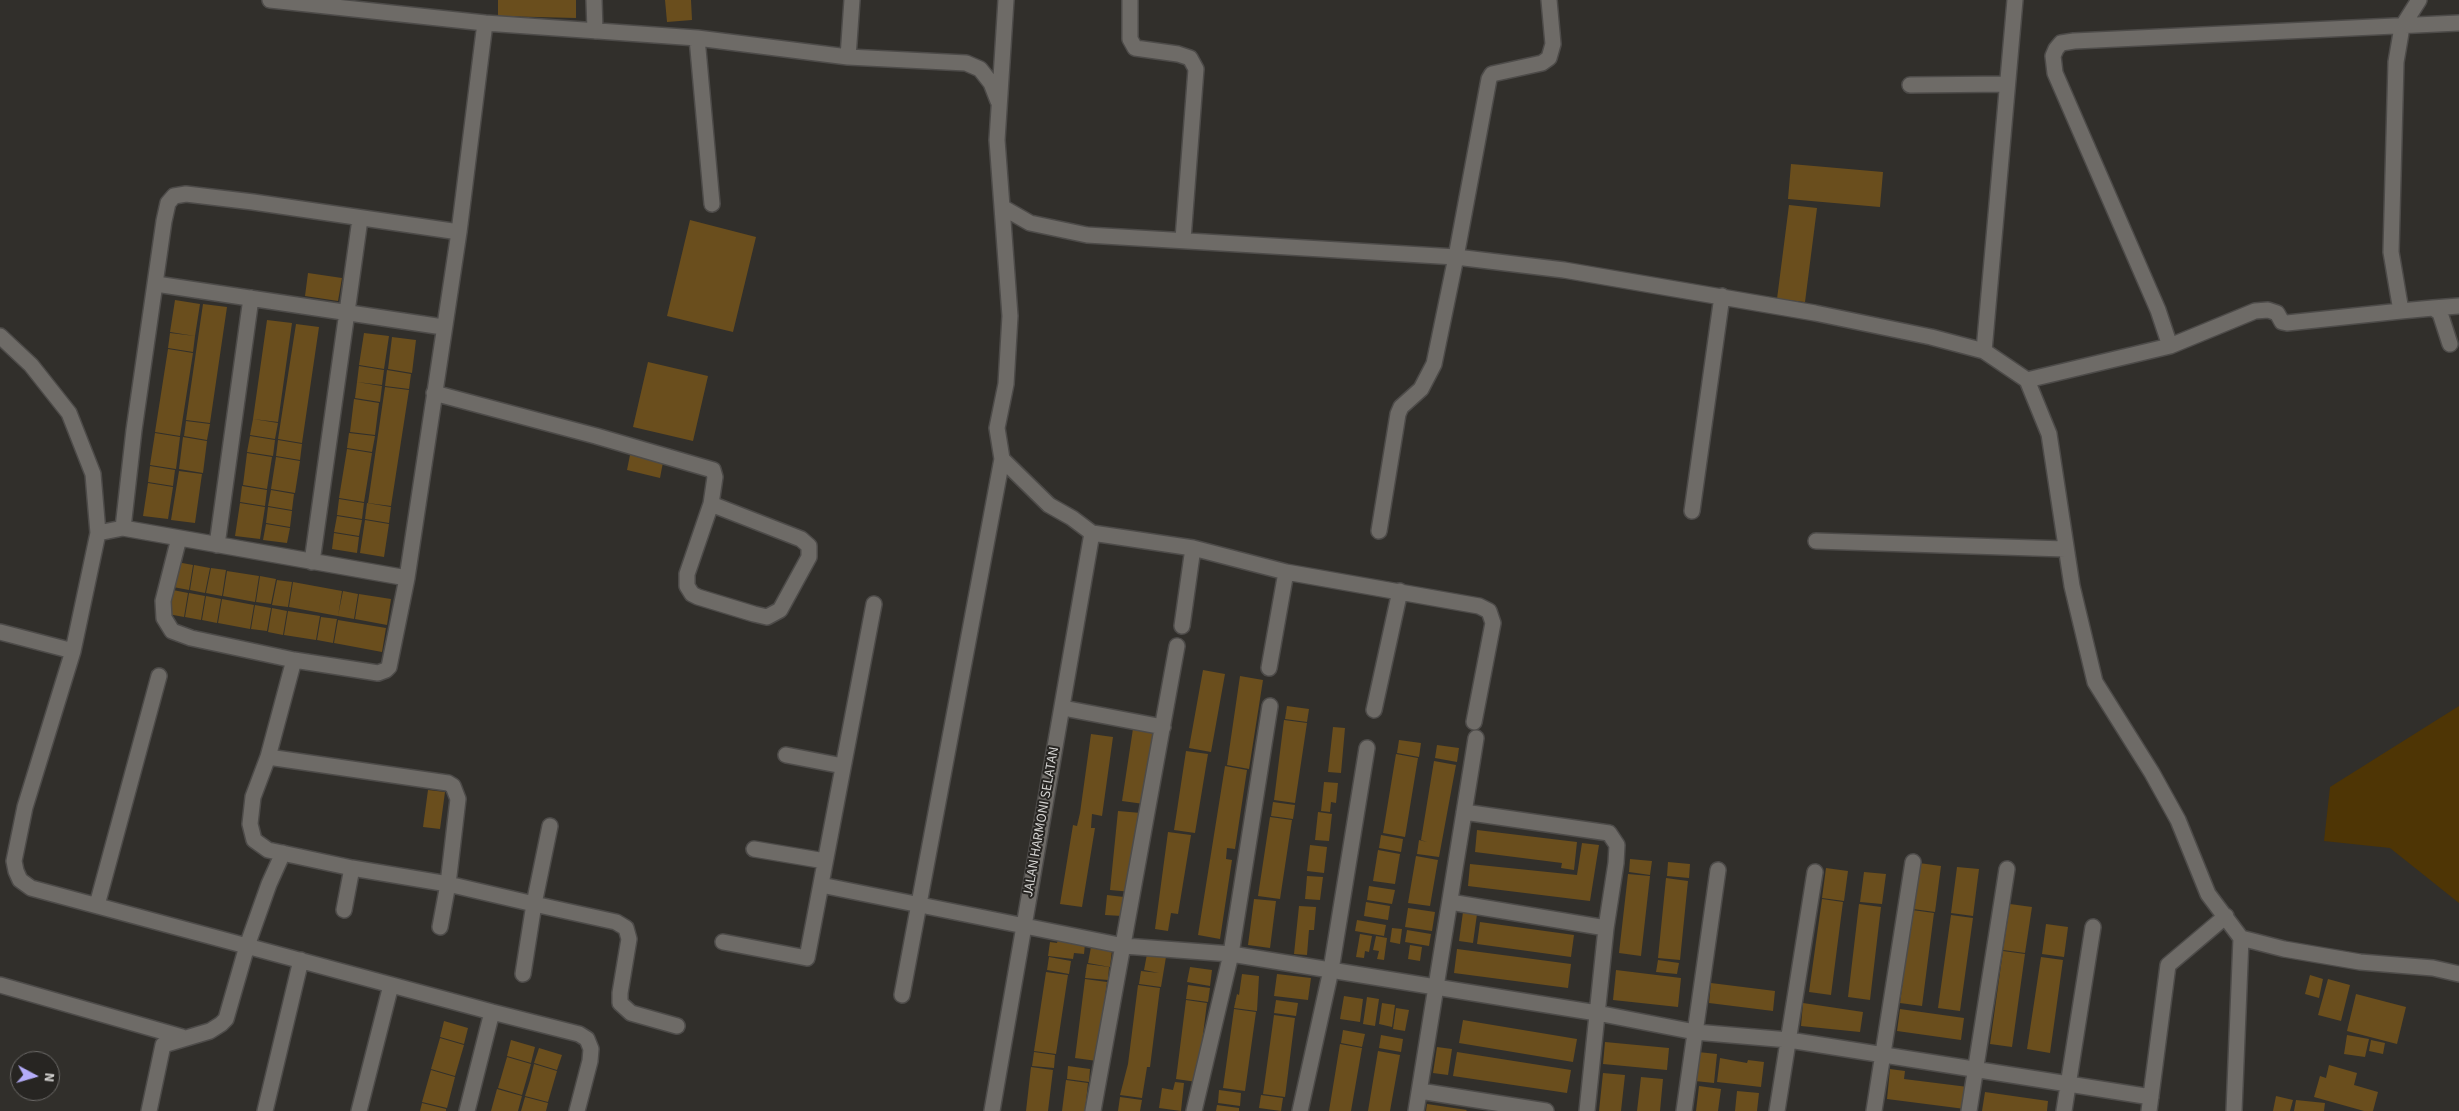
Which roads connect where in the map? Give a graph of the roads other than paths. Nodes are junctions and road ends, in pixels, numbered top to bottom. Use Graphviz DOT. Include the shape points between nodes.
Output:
graph roads {
  1 [pos="270,0"];
  2 [pos="594,0"];
  3 [pos="852,0"];
  4 [pos="1006,0"];
  5 [pos="1130,0"];
  6 [pos="1549,0"];
  7 [pos="2015,0"];
  8 [pos="2419,0"];
  9 [pos="485,23"];
  10 [pos="2459,23"];
  11 [pos="2402,27"];
  12 [pos="595,31"];
  13 [pos="697,38"];
  14 [pos="848,57"];
  15 [pos="2007,84"];
  16 [pos="1910,85"];
  17 [pos="1000,106"];
  18 [pos="712,204"];
  19 [pos="1002,207"];
  20 [pos="360,219"];
  21 [pos="459,232"];
  22 [pos="1183,239"];
  23 [pos="1456,258"];
  24 [pos="156,284"];
  25 [pos="1722,296"];
  26 [pos="251,298"];
  27 [pos="2459,306"];
  28 [pos="2433,308"];
  29 [pos="2401,311"];
  30 [pos="347,312"];
  31 [pos="443,327"];
  32 [pos="0,336"];
  33 [pos="2450,344"];
  34 [pos="2170,346"];
  35 [pos="1984,351"];
  36 [pos="2027,380"];
  37 [pos="434,393"];
  38 [pos="1002,459"];
  39 [pos="711,504"];
  40 [pos="1692,511"];
  41 [pos="124,528"];
  42 [pos="1379,532"];
  43 [pos="98,533"];
  44 [pos="1092,533"];
  45 [pos="179,538"];
  46 [pos="1816,541"];
  47 [pos="217,545"];
  48 [pos="1192,548"];
  49 [pos="2065,549"];
  50 [pos="312,562"];
  51 [pos="1286,572"];
  52 [pos="407,578"];
  53 [pos="1400,591"];
  54 [pos="874,604"];
  55 [pos="1182,626"];
  56 [pos="0,632"];
  57 [pos="1177,646"];
  58 [pos="73,651"];
  59 [pos="294,660"];
  60 [pos="1269,668"];
  61 [pos="159,676"];
  62 [pos="1270,706"];
  63 [pos="1063,708"];
  64 [pos="1374,710"];
  65 [pos="1474,722"];
  66 [pos="1163,727"];
  67 [pos="1476,738"];
  68 [pos="1367,748"];
  69 [pos="786,756"];
  70 [pos="268,757"];
  71 [pos="843,766"];
  72 [pos="1464,812"];
  73 [pos="550,826"];
  74 [pos="754,849"];
  75 [pos="283,853"];
  76 [pos="825,861"];
  77 [pos="1913,862"];
  78 [pos="352,868"];
  79 [pos="2007,869"];
  80 [pos="1718,870"];
  81 [pos="1815,872"];
  82 [pos="448,884"];
  83 [pos="821,885"];
  84 [pos="1450,902"];
  85 [pos="534,904"];
  86 [pos="96,905"];
  87 [pos="920,905"];
  88 [pos="344,910"];
  89 [pos="2226,916"];
  90 [pos="1023,925"];
  91 [pos="440,927"];
  92 [pos="2093,927"];
  93 [pos="1606,928"];
  94 [pos="2241,938"];
  95 [pos="723,942"];
  96 [pos="247,946"];
  97 [pos="1124,946"];
  98 [pos="1231,954"];
  99 [pos="301,960"];
  100 [pos="1332,970"];
  101 [pos="523,974"];
  102 [pos="2459,974"];
  103 [pos="0,985"];
  104 [pos="390,985"];
  105 [pos="1436,987"];
  106 [pos="902,995"];
  107 [pos="492,1012"];
  108 [pos="1597,1013"];
  109 [pos="676,1026"];
  110 [pos="1695,1032"];
  111 [pos="186,1038"];
  112 [pos="1788,1040"];
  113 [pos="1882,1054"];
  114 [pos="1976,1069"];
  115 [pos="2069,1084"];
  116 [pos="1420,1091"];
  117 [pos="2150,1104"];
  118 [pos="149,1111"];
  119 [pos="264,1111"];
  120 [pos="359,1111"];
  121 [pos="467,1111"];
  122 [pos="577,1111"];
  123 [pos="992,1111"];
  124 [pos="1093,1111"];
  125 [pos="1194,1111"];
  126 [pos="1300,1111"];
  127 [pos="1416,1111"];
  128 [pos="1546,1111"];
  129 [pos="1587,1111"];
  130 [pos="1684,1111"];
  131 [pos="1777,1111"];
  132 [pos="1874,1111"];
  133 [pos="1969,1111"];
  134 [pos="2064,1111"];
  135 [pos="2234,1111"];
  1 -- 9 [label="street"];
  2 -- 12 [label="street"];
  3 -- 14 [label="street"];
  4 -- 17 [label="street"];
  5 -- 22 [label="street" via="1130,39 1135,48 1190,58 1196,69"];
  6 -- 23 [label="street" via="1553,44 1549,58 1542,63 1492,74 1489,79"];
  7 -- 15 [label="street"];
  8 -- 11 [label="street"];
  9 -- 12 [label="street"];
  9 -- 21 [label="street"];
  10 -- 11 [label="street"];
  11 -- 29 [label="street" via="2396,62 2391,252"];
  11 -- 34 [label="street" via="2074,41 2061,44 2056,49 2053,56 2055,73 2158,310"];
  12 -- 13 [label="street"];
  13 -- 14 [label="street"];
  13 -- 18 [label="street"];
  14 -- 17 [label="street" via="966,64 980,69 991,83"];
  15 -- 16 [label="street"];
  15 -- 35 [label="street"];
  17 -- 19 [label="street" via="997,140"];
  19 -- 22 [label="street" via="1030,223 1072,232"];
  19 -- 38 [label="street" via="1010,316 1006,384 997,428"];
  20 -- 21 [label="street"];
  20 -- 24 [label="street" via="186,194 174,196 168,203 164,221"];
  20 -- 30 [label="street"];
  21 -- 31 [label="street"];
  22 -- 23 [label="street"];
  23 -- 25 [label="street" via="1564,270"];
  23 -- 42 [label="street" via="1434,364 1421,389 1401,407 1398,414"];
  24 -- 26 [label="street"];
  24 -- 41 [label="street" via="134,430"];
  25 -- 35 [label="street" via="1931,337"];
  25 -- 40 [label="street"];
  26 -- 30 [label="street"];
  26 -- 47 [label="street"];
  27 -- 28 [label="street"];
  28 -- 29 [label="street"];
  28 -- 33 [label="street" via="2440,312"];
  29 -- 34 [label="street" via="2287,323 2282,322 2277,313 2255,311"];
  30 -- 31 [label="street"];
  30 -- 50 [label="street"];
  31 -- 37 [label="street"];
  32 -- 43 [label="street" via="31,365 69,413 93,474"];
  34 -- 36 [label="street"];
  35 -- 36 [label="street"];
  36 -- 49 [label="street" via="2049,434"];
  37 -- 39 [label="street" via="713,470"];
  37 -- 52 [label="street"];
  38 -- 44 [label="street" via="1049,504"];
  38 -- 87 [label="street"];
  39 -- 39 [label="street" via="687,574 687,586 692,594 767,617 780,610 809,556 809,546 801,539"];
  41 -- 43 [label="street"];
  41 -- 45 [label="street"];
  43 -- 58 [label="street"];
  44 -- 48 [label="street"];
  44 -- 63 [label="street, JALAN HARMONI SELATAN"];
  45 -- 47 [label="street"];
  45 -- 59 [label="street" via="163,601 164,618 172,631 190,638"];
  46 -- 49 [label="street"];
  47 -- 50 [label="street"];
  48 -- 51 [label="street"];
  48 -- 55 [label="street"];
  49 -- 89 [label="street" via="2095,682 2152,773 2178,820 2208,894"];
  50 -- 52 [label="street"];
  51 -- 53 [label="street"];
  51 -- 60 [label="street"];
  52 -- 59 [label="street" via="386,670 378,673"];
  53 -- 64 [label="street"];
  53 -- 65 [label="street" via="1479,606 1489,612 1493,623"];
  54 -- 71 [label="street"];
  56 -- 58 [label="street"];
  57 -- 66 [label="street"];
  58 -- 86 [label="street" via="25,807 14,861 20,880 32,888"];
  59 -- 70 [label="street"];
  61 -- 86 [label="street"];
  62 -- 98 [label="street"];
  63 -- 66 [label="street"];
  63 -- 90 [label="street, JALAN HARMONI SELATAN"];
  66 -- 97 [label="street"];
  67 -- 72 [label="street"];
  68 -- 100 [label="street"];
  69 -- 71 [label="street"];
  70 -- 75 [label="street" via="253,797 250,824 254,840 260,846"];
  70 -- 82 [label="street" via="453,786 458,799"];
  71 -- 76 [label="street"];
  72 -- 84 [label="street"];
  72 -- 93 [label="street" via="1609,834 1617,845 1617,852"];
  73 -- 85 [label="street"];
  74 -- 76 [label="street"];
  75 -- 78 [label="street"];
  75 -- 96 [label="street"];
  76 -- 83 [label="street"];
  77 -- 113 [label="street"];
  78 -- 82 [label="street"];
  78 -- 88 [label="street"];
  79 -- 114 [label="street"];
  80 -- 110 [label="street"];
  81 -- 112 [label="street"];
  82 -- 85 [label="street"];
  82 -- 91 [label="street"];
  83 -- 87 [label="street"];
  83 -- 95 [label="street" via="807,958"];
  84 -- 93 [label="street"];
  84 -- 105 [label="street"];
  85 -- 101 [label="street"];
  85 -- 109 [label="street" via="616,922 626,928 629,939 620,1003 631,1013"];
  86 -- 96 [label="street"];
  87 -- 90 [label="street"];
  87 -- 106 [label="street"];
  89 -- 94 [label="street"];
  89 -- 117 [label="street" via="2168,965"];
  90 -- 97 [label="street"];
  90 -- 123 [label="street, JALAN HARMONI SELATAN"];
  92 -- 115 [label="street"];
  93 -- 108 [label="street"];
  94 -- 102 [label="street" via="2360,962 2433,968"];
  94 -- 135 [label="street"];
  96 -- 99 [label="street"];
  96 -- 111 [label="street" via="226,1018 216,1028"];
  97 -- 98 [label="street"];
  97 -- 124 [label="street"];
  98 -- 100 [label="street"];
  98 -- 125 [label="street"];
  99 -- 104 [label="street"];
  99 -- 119 [label="street"];
  100 -- 105 [label="street"];
  100 -- 126 [label="street"];
  103 -- 111 [label="street"];
  104 -- 107 [label="street"];
  104 -- 120 [label="street"];
  105 -- 108 [label="street"];
  105 -- 116 [label="street"];
  107 -- 121 [label="street"];
  107 -- 122 [label="street" via="579,1034 587,1039 591,1049 590,1062"];
  108 -- 110 [label="street"];
  108 -- 129 [label="street"];
  110 -- 112 [label="street"];
  110 -- 130 [label="street"];
  111 -- 118 [label="street" via="167,1042 161,1049"];
  112 -- 113 [label="street"];
  112 -- 131 [label="street"];
  113 -- 114 [label="street"];
  113 -- 132 [label="street"];
  114 -- 115 [label="street"];
  114 -- 133 [label="street"];
  115 -- 117 [label="street"];
  115 -- 134 [label="street"];
  116 -- 127 [label="street"];
  116 -- 128 [label="street"];
}
